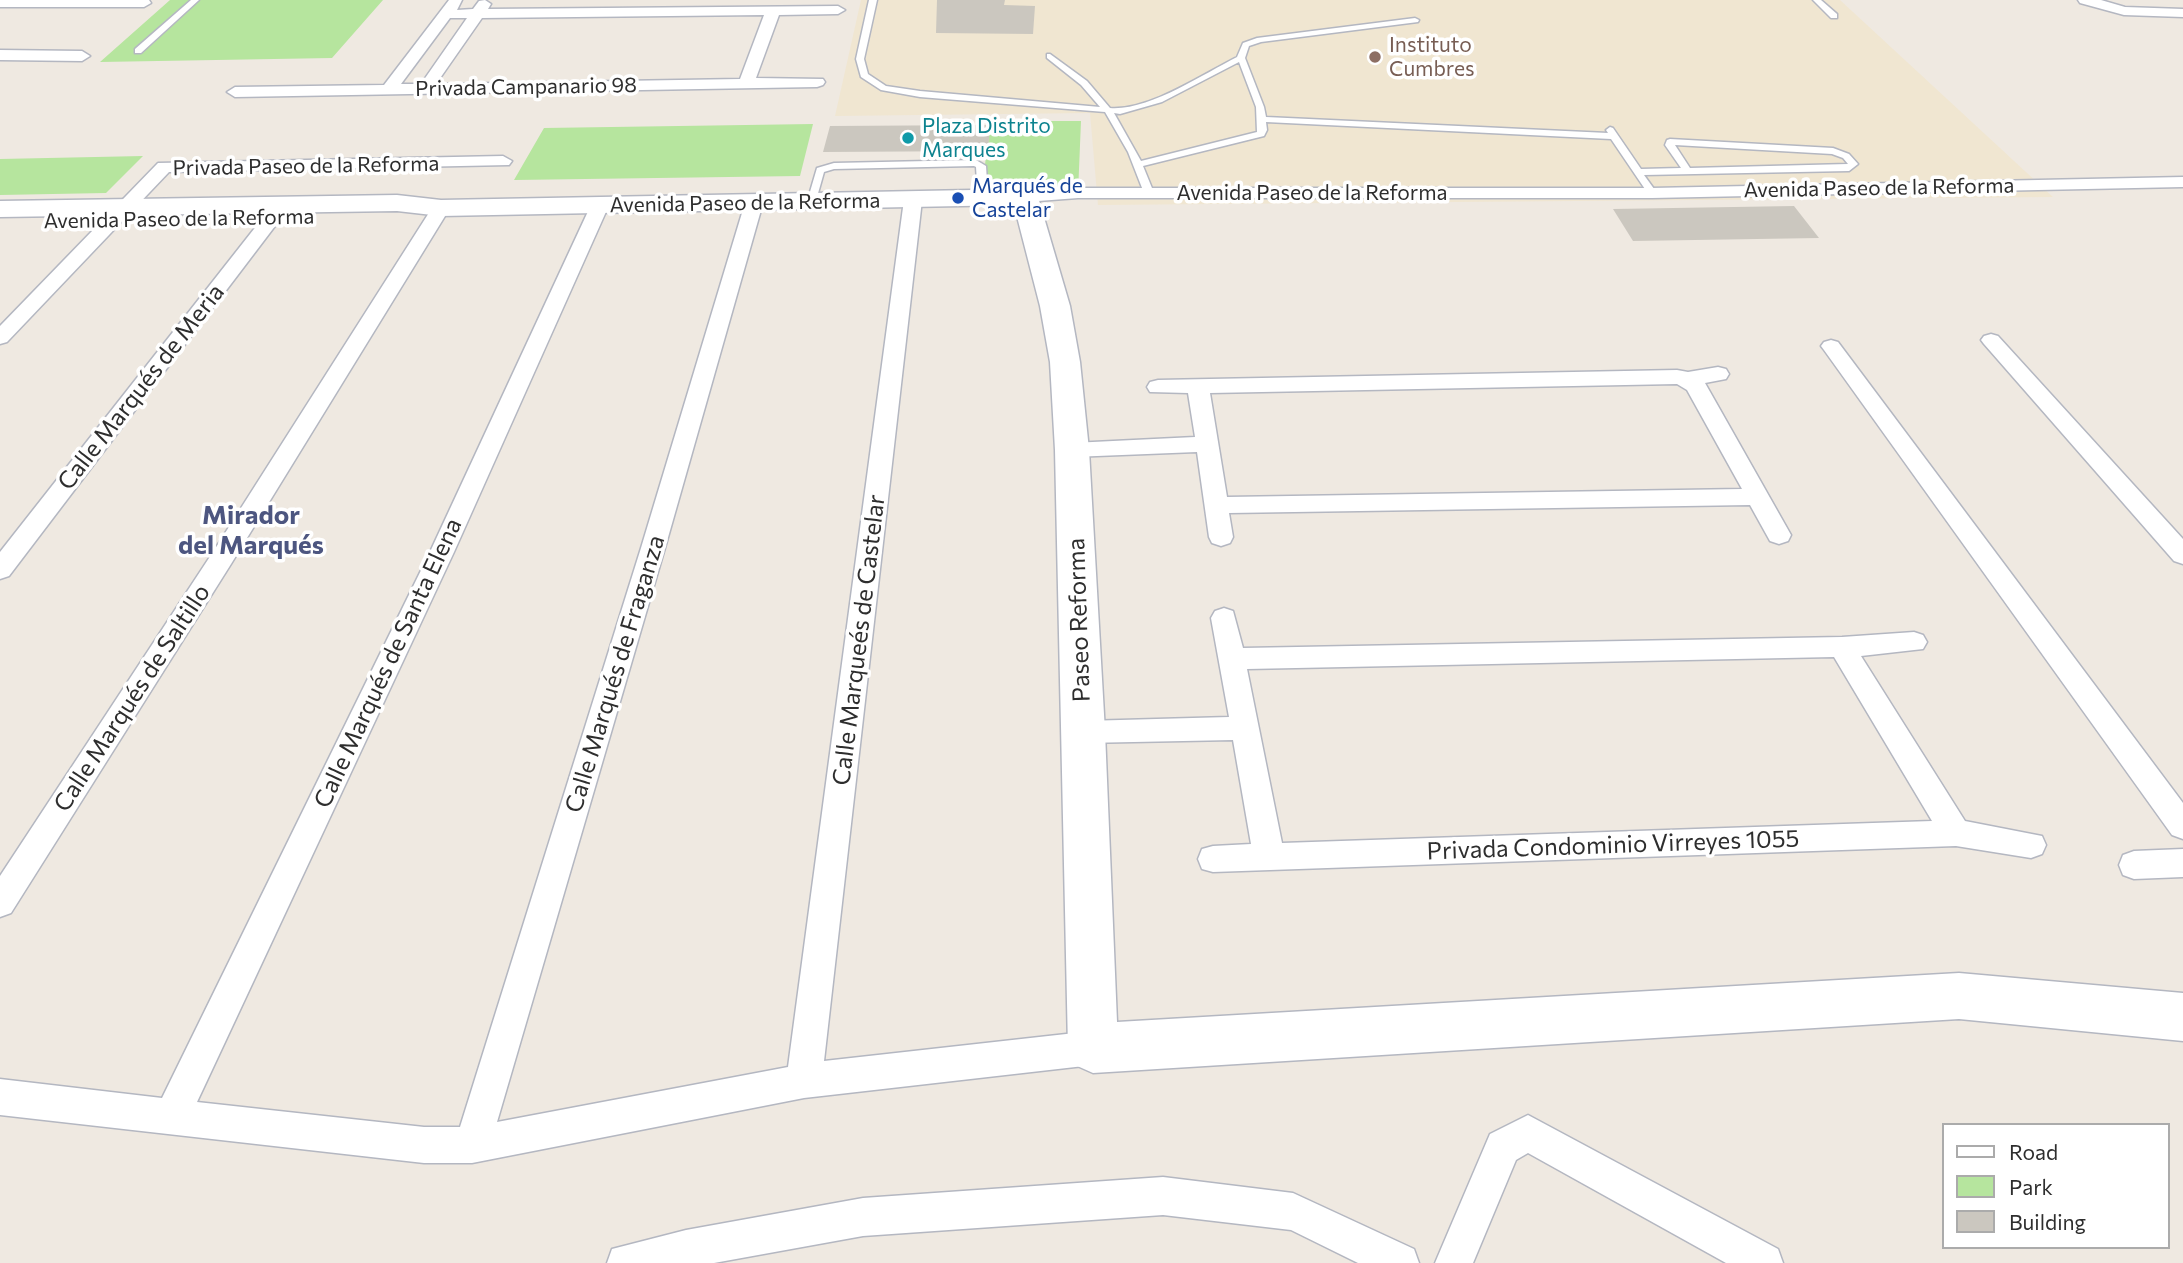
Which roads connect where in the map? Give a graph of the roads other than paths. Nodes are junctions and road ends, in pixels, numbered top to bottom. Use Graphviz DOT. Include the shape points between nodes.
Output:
graph roads {
  1 [pos="195,0"];
  2 [pos="457,0"];
  3 [pos="487,0"];
  4 [pos="873,0"];
  5 [pos="1817,0"];
  6 [pos="2085,0"];
  7 [pos="0,3"];
  8 [pos="144,3"];
  9 [pos="838,10"];
  10 [pos="773,11"];
  11 [pos="2183,13"];
  12 [pos="447,14"];
  13 [pos="478,14"];
  14 [pos="1834,16"];
  15 [pos="1415,20"];
  16 [pos="138,51"];
  17 [pos="0,55"];
  18 [pos="82,56"];
  19 [pos="1050,56"];
  20 [pos="1241,58"];
  21 [pos="817,82"];
  22 [pos="746,83"];
  23 [pos="389,89"];
  24 [pos="425,89"];
  25 [pos="235,92"];
  26 [pos="1109,110"];
  27 [pos="1262,119"];
  28 [pos="1607,126"];
  29 [pos="1613,136"];
  30 [pos="503,161"];
  31 [pos="1139,164"];
  32 [pos="1637,172"];
  33 [pos="1688,172"];
  34 [pos="2183,182"];
  35 [pos="1149,193"];
  36 [pos="1652,193"];
  37 [pos="1025,197"];
  38 [pos="983,198"];
  39 [pos="913,200"];
  40 [pos="812,202"];
  41 [pos="754,203"];
  42 [pos="600,205"];
  43 [pos="441,208"];
  44 [pos="0,209"];
  45 [pos="277,211"];
  46 [pos="120,214"];
  47 [pos="0,222"];
  48 [pos="0,338"];
  49 [pos="1991,340"];
  50 [pos="1831,346"];
  51 [pos="1718,374"];
  52 [pos="1688,379"];
  53 [pos="1198,386"];
  54 [pos="1158,387"];
  55 [pos="1208,444"];
  56 [pos="1072,450"];
  57 [pos="1757,497"];
  58 [pos="1218,505"];
  59 [pos="1779,535"];
  60 [pos="1221,537"];
  61 [pos="2183,555"];
  62 [pos="0,570"];
  63 [pos="1224,618"];
  64 [pos="1914,642"];
  65 [pos="1842,647"];
  66 [pos="1232,659"];
  67 [pos="1245,729"];
  68 [pos="1084,732"];
  69 [pos="2183,826"];
  70 [pos="1956,833"];
  71 [pos="2031,845"];
  72 [pos="1269,857"];
  73 [pos="1213,859"];
  74 [pos="2183,863"];
  75 [pos="2134,865"];
  76 [pos="0,903"];
  77 [pos="2183,1017"];
  78 [pos="1093,1048"];
  79 [pos="804,1081"];
  80 [pos="0,1097"];
  81 [pos="171,1118"];
  82 [pos="472,1145"];
  83 [pos="626,1263"];
  84 [pos="1400,1263"];
  85 [pos="1454,1263"];
  86 [pos="1764,1263"];
  1 -- 16 [label="lane"];
  2 -- 12 [label="street"];
  3 -- 13 [label="street"];
  4 -- 26 [label="lane" via="860,59 864,75 884,88"];
  5 -- 14 [label="lane"];
  6 -- 11 [label="street" via="2124,11"];
  7 -- 8 [label="street"];
  9 -- 10 [label="street"];
  10 -- 13 [label="street"];
  10 -- 22 [label="street"];
  12 -- 13 [label="street"];
  12 -- 23 [label="street"];
  13 -- 24 [label="street"];
  15 -- 20 [label="lane" via="1260,40 1246,45"];
  17 -- 18 [label="street"];
  19 -- 26 [label="lane" via="1083,79"];
  20 -- 26 [label="lane" via="1159,100"];
  20 -- 27 [label="lane"];
  21 -- 22 [label="street, Privada Campanario 98"];
  22 -- 24 [label="street, Privada Campanario 98"];
  23 -- 24 [label="street, Privada Campanario 98"];
  23 -- 25 [label="street, Privada Campanario 98"];
  26 -- 31 [label="lane"];
  27 -- 29 [label="lane"];
  27 -- 31 [label="lane" via="1261,134"];
  28 -- 29 [label="lane"];
  29 -- 32 [label="lane"];
  30 -- 46 [label="street, Privada Paseo de la Reforma" via="164,167"];
  31 -- 35 [label="lane"];
  32 -- 33 [label="lane"];
  32 -- 36 [label="lane"];
  33 -- 33 [label="lane" via="1670,142 1833,151 1853,164 1849,168"];
  34 -- 36 [label="street, Avenida Paseo de la Reforma"];
  35 -- 36 [label="street, Avenida Paseo de la Reforma"];
  35 -- 37 [label="street, Avenida Paseo de la Reforma"];
  37 -- 38 [label="street, Avenida Paseo de la Reforma"];
  37 -- 56 [label="street, Paseo Reforma" via="1055,306"];
  38 -- 39 [label="street, Avenida Paseo de la Reforma"];
  38 -- 40 [label="lane" via="981,166 976,163 847,165 820,170"];
  39 -- 40 [label="street, Avenida Paseo de la Reforma"];
  39 -- 79 [label="street, Calle Marqueés de Castelar"];
  40 -- 41 [label="street, Avenida Paseo de la Reforma"];
  41 -- 42 [label="street, Avenida Paseo de la Reforma"];
  41 -- 82 [label="street, Calle Marqués de Fraganza"];
  42 -- 43 [label="street, Avenida Paseo de la Reforma"];
  42 -- 81 [label="street, Calle Marqués de Santa Elena" via="442,552"];
  43 -- 45 [label="street, Avenida Paseo de la Reforma" via="392,216"];
  43 -- 76 [label="street, Calle Marqués de Saltillo"];
  44 -- 46 [label="street, Avenida Paseo de la Reforma"];
  45 -- 46 [label="street, Avenida Paseo de la Reforma"];
  45 -- 62 [label="street, Calle Marqués de Meria"];
  46 -- 47 [label="street, Avenida Paseo de la Reforma"];
  46 -- 48 [label="street"];
  49 -- 61 [label="street"];
  50 -- 69 [label="street"];
  51 -- 52 [label="street"];
  52 -- 53 [label="street"];
  52 -- 57 [label="street"];
  53 -- 54 [label="street"];
  53 -- 55 [label="street"];
  55 -- 56 [label="street"];
  55 -- 58 [label="street"];
  56 -- 68 [label="street, Paseo Reforma"];
  57 -- 58 [label="street"];
  57 -- 59 [label="street"];
  58 -- 60 [label="street"];
  63 -- 66 [label="street"];
  64 -- 65 [label="street"];
  65 -- 66 [label="street"];
  65 -- 70 [label="street"];
  66 -- 67 [label="street"];
  67 -- 68 [label="street"];
  67 -- 72 [label="street"];
  68 -- 78 [label="street, Paseo Reforma"];
  70 -- 71 [label="street, Privada Condominio Virreyes 1055"];
  70 -- 72 [label="street, Privada Condominio Virreyes 1055"];
  72 -- 73 [label="street, Privada Condominio Virreyes 1055"];
  74 -- 75 [label="street"];
  77 -- 78 [label="street" via="1959,996"];
  78 -- 79 [label="street"];
  79 -- 82 [label="street"];
  80 -- 81 [label="street"];
  81 -- 82 [label="street" via="424,1145"];
  83 -- 84 [label="street" via="863,1217 1163,1196 1293,1212"];
  85 -- 86 [label="street" via="1503,1147 1528,1133"];
}
